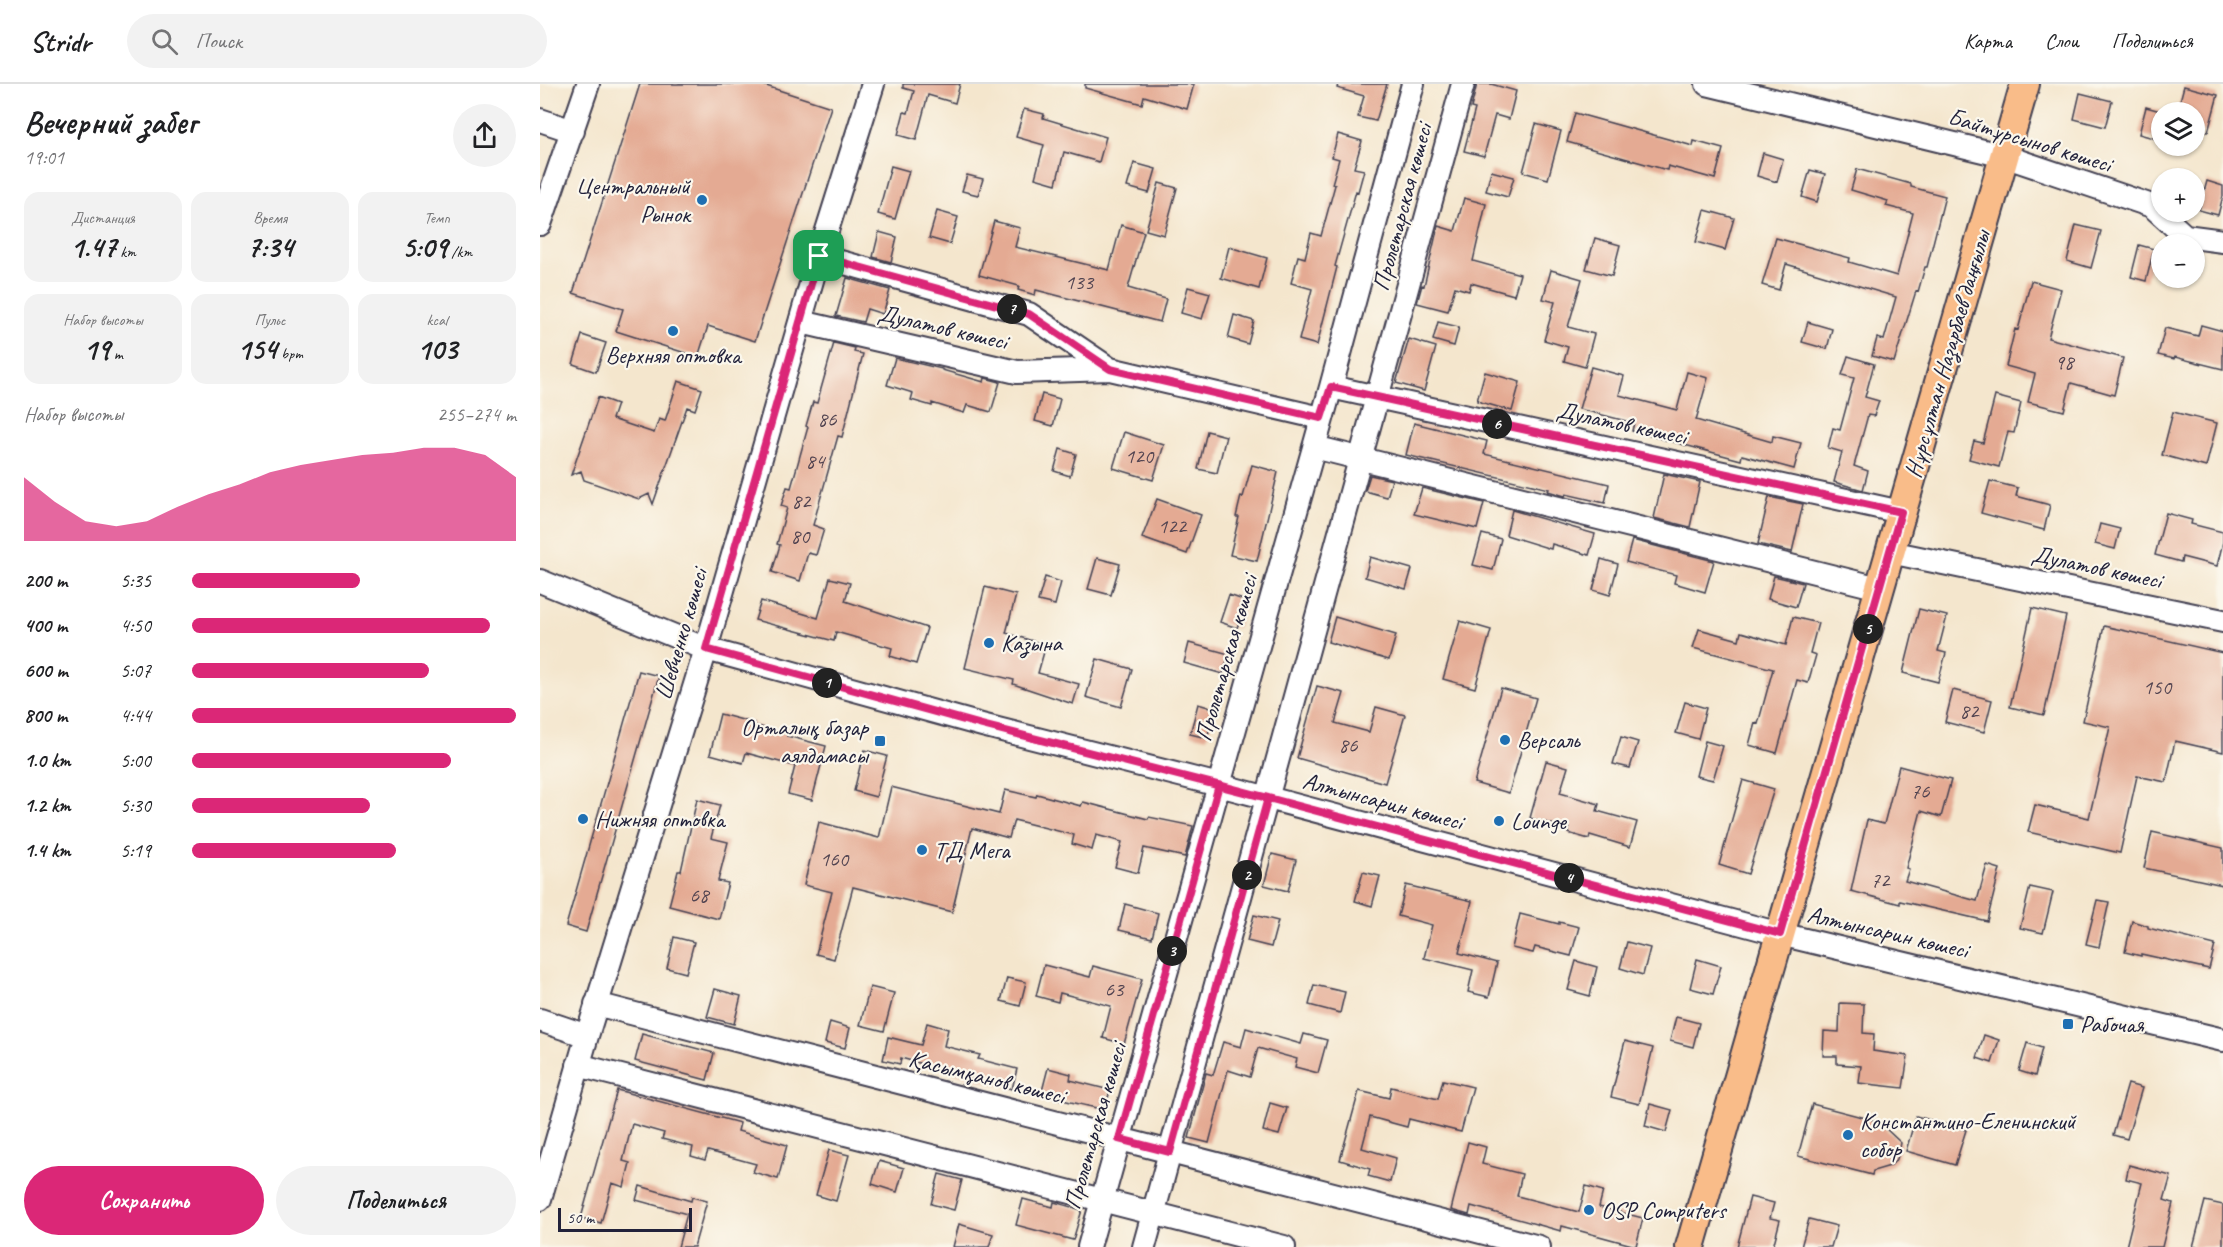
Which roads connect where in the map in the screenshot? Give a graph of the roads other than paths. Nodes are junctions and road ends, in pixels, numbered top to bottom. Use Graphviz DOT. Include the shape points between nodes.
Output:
graph roads {
  1 [pos="588,84"];
  2 [pos="873,84"];
  3 [pos="1413,84"];
  4 [pos="1463,84"];
  5 [pos="1707,84"];
  6 [pos="2025,84"];
  7 [pos="540,120"];
  8 [pos="573,131"];
  9 [pos="2004,156"];
  10 [pos="540,224"];
  11 [pos="2223,241"];
  12 [pos="819,256"];
  13 [pos="801,322"];
  14 [pos="1110,369"];
  15 [pos="1331,387"];
  16 [pos="1378,398"];
  17 [pos="1321,418"];
  18 [pos="1314,447"];
  19 [pos="1361,459"];
  20 [pos="1901,512"];
  21 [pos="1890,552"];
  22 [pos="540,581"];
  23 [pos="1879,588"];
  24 [pos="2223,621"];
  25 [pos="706,649"];
  26 [pos="1219,785"];
  27 [pos="1268,798"];
  28 [pos="1780,934"];
  29 [pos="596,1004"];
  30 [pos="540,1020"];
  31 [pos="586,1036"];
  32 [pos="2223,1040"];
  33 [pos="578,1065"];
  34 [pos="1119,1139"];
  35 [pos="1170,1152"];
  36 [pos="540,1199"];
  37 [pos="1102,1200"];
  38 [pos="1153,1213"];
  39 [pos="1089,1247"];
  40 [pos="1144,1247"];
  41 [pos="1284,1247"];
  42 [pos="1539,1247"];
  43 [pos="1690,1247"];
  1 -- 8 [label="street"];
  2 -- 12 [label="street, Шевченко көшесі"];
  3 -- 15 [label="street, Пролетарская көшесі"];
  4 -- 16 [label="street, Пролетарская көшесі"];
  5 -- 9 [label="street, Байтұрсынов көшесі"];
  6 -- 9 [label="main road, Нұрсұлтан Назарбаев даңғылы"];
  7 -- 8 [label="street"];
  8 -- 10 [label="street"];
  9 -- 11 [label="street, Байтұрсынов көшесі" via="2152,206 2185,236"];
  9 -- 20 [label="main road, Нұрсұлтан Назарбаев даңғылы"];
  12 -- 13 [label="street, Шевченко көшесі"];
  12 -- 14 [label="street, Дулатов көшесі" via="1029,314"];
  13 -- 14 [label="street, Дулатов көшесі" via="1017,372"];
  13 -- 25 [label="street, Шевченко көшесі"];
  14 -- 17 [label="street, Дулатов көшесі"];
  15 -- 16 [label="street, Дулатов көшесі"];
  15 -- 17 [label="street, Пролетарская көшесі"];
  16 -- 19 [label="street, Пролетарская көшесі"];
  16 -- 20 [label="street, Дулатов көшесі"];
  17 -- 18 [label="street, Пролетарская көшесі"];
  18 -- 19 [label="street"];
  18 -- 26 [label="street, Пролетарская көшесі"];
  19 -- 23 [label="street"];
  19 -- 27 [label="street, Пролетарская көшесі"];
  20 -- 21 [label="main road, Нұрсұлтан Назарбаев даңғылы"];
  21 -- 23 [label="main road, Нұрсұлтан Назарбаев даңғылы"];
  21 -- 24 [label="street, Дулатов көшесі"];
  22 -- 25 [label="street, Алтынсарин көшесі"];
  23 -- 28 [label="main road, Нұрсұлтан Назарбаев даңғылы"];
  25 -- 26 [label="street, Алтынсарин көшесі"];
  25 -- 29 [label="street, Шевченко көшесі"];
  26 -- 27 [label="street, Алтынсарин көшесі"];
  26 -- 34 [label="street, Пролетарская көшесі"];
  27 -- 28 [label="street, Алтынсарин көшесі"];
  27 -- 35 [label="street, Пролетарская көшесі"];
  28 -- 32 [label="street, Алтынсарин көшесі"];
  28 -- 43 [label="main road, Нұрсұлтан Назарбаев даңғылы"];
  29 -- 31 [label="street, Шевченко көшесі"];
  29 -- 34 [label="street, Қасымқанов көшесі"];
  30 -- 31 [label="street"];
  31 -- 33 [label="street, Шевченко көшесі"];
  33 -- 36 [label="street, Шевченко көшесі"];
  33 -- 37 [label="street"];
  34 -- 35 [label="street, Қасымқанов көшесі"];
  34 -- 37 [label="street, Пролетарская көшесі"];
  35 -- 38 [label="street, Пролетарская көшесі"];
  35 -- 42 [label="street, Қасымқанов көшесі"];
  37 -- 38 [label="street"];
  37 -- 39 [label="street, Пролетарская көшесі"];
  38 -- 40 [label="street, Пролетарская көшесі"];
  38 -- 41 [label="street"];
}
